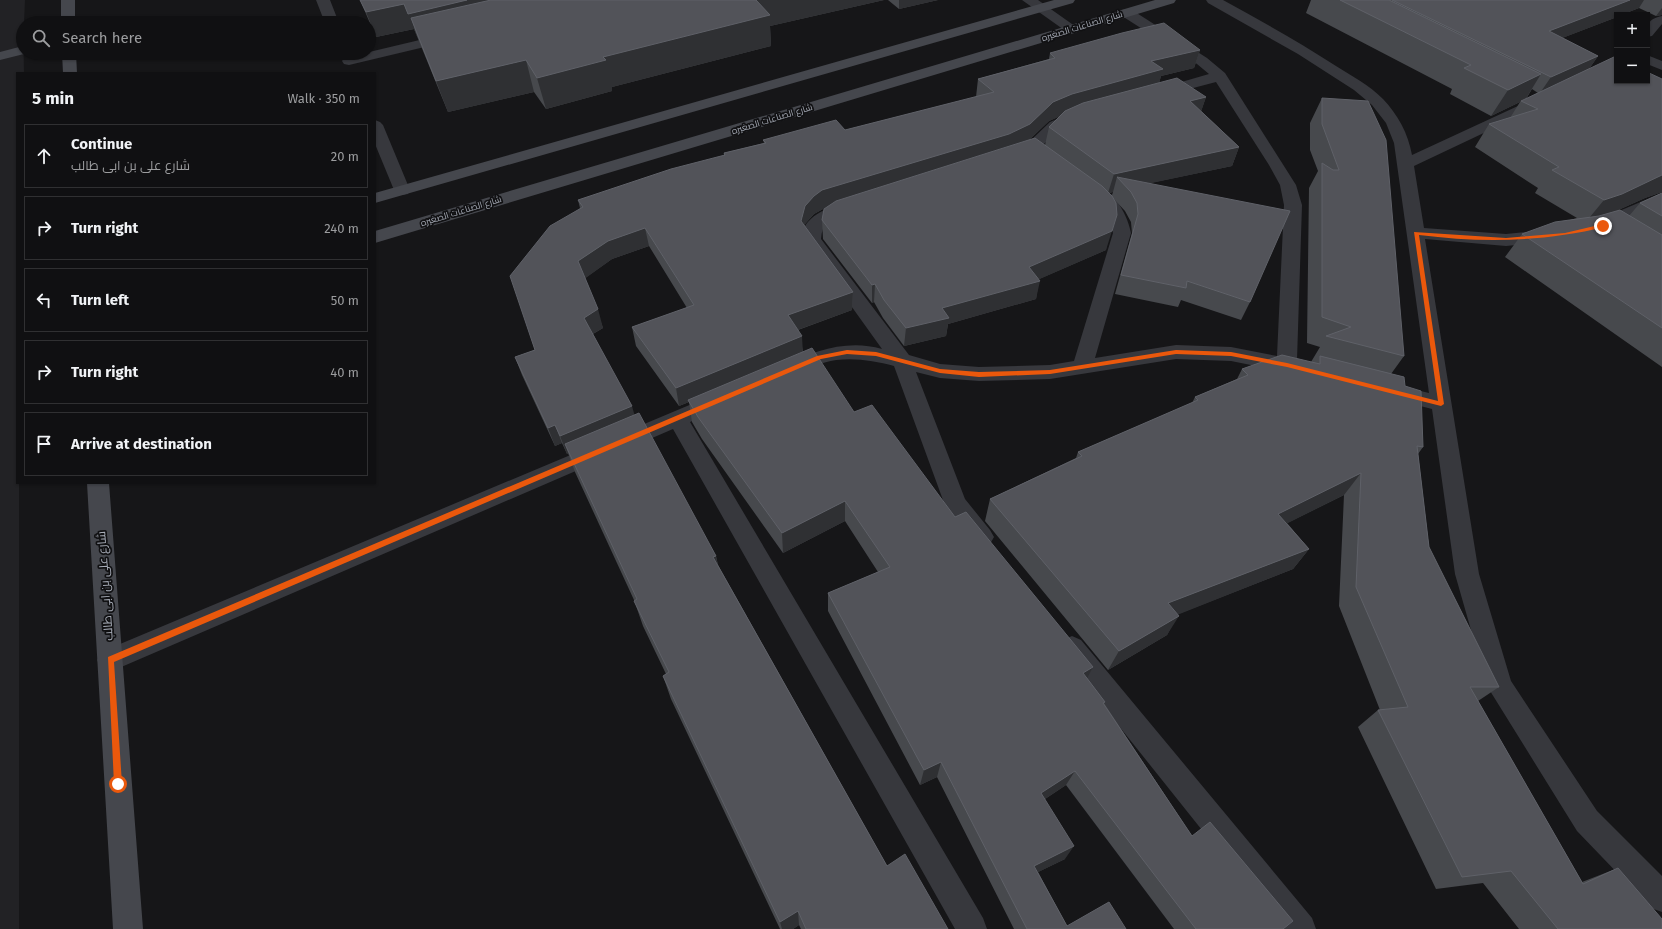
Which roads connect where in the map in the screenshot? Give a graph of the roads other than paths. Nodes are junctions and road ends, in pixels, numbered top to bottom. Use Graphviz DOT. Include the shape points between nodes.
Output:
graph roads {
  1 [pos="68,0"];
  2 [pos="323,0"];
  3 [pos="1068,0"];
  4 [pos="1169,0"];
  5 [pos="1213,0"];
  6 [pos="1035,4"];
  7 [pos="1127,12"];
  8 [pos="68,16"];
  9 [pos="329,16"];
  10 [pos="1662,20"];
  11 [pos="1072,29"];
  12 [pos="1650,29"];
  13 [pos="464,33"];
  14 [pos="16,52"];
  15 [pos="376,55"];
  16 [pos="0,56"];
  17 [pos="69,60"];
  18 [pos="1650,61"];
  19 [pos="1662,66"];
  20 [pos="70,72"];
  21 [pos="1220,76"];
  22 [pos="1527,94"];
  23 [pos="1555,94"];
  24 [pos="1139,98"];
  25 [pos="1541,101"];
  26 [pos="1095,111"];
  27 [pos="376,127"];
  28 [pos="997,162"];
  29 [pos="1405,164"];
  30 [pos="1086,186"];
  31 [pos="402,190"];
  32 [pos="376,198"];
  33 [pos="1662,198"];
  34 [pos="867,202"];
  35 [pos="1416,233"];
  36 [pos="376,237"];
  37 [pos="902,361"];
  38 [pos="1287,365"];
  39 [pos="1082,368"];
  40 [pos="1310,371"];
  41 [pos="770,379"];
  42 [pos="1372,386"];
  43 [pos="734,394"];
  44 [pos="1441,404"];
  45 [pos="677,418"];
  46 [pos="98,484"];
  47 [pos="995,553"];
  48 [pos="1060,632"];
  49 [pos="110,660"];
  50 [pos="1662,897"];
  51 [pos="128,929"];
  52 [pos="972,929"];
  53 [pos="1301,929"];
  1 -- 8 [label="street"];
  2 -- 9 [label="street"];
  3 -- 6 [label="street"];
  4 -- 7 [label="street, شارع الصناعات الصغيره"];
  5 -- 29 [label="street" via="1303,51 1359,87 1377,102 1393,122 1402,143"];
  6 -- 11 [label="street"];
  6 -- 31 [label="street"];
  7 -- 11 [label="street, شارع الصناعات الصغيره"];
  7 -- 21 [label="street" via="1202,61"];
  10 -- 12 [label="street" via="1656,22"];
  11 -- 36 [label="street, شارع الصناعات الصغيره"];
  13 -- 15 [label="street"];
  14 -- 16 [label="street"];
  17 -- 20 [label="street"];
  18 -- 19 [label="street"];
  21 -- 24 [label="street"];
  21 -- 38 [label="street" via="1277,165 1288,185 1293,205"];
  22 -- 25 [label="street"];
  23 -- 25 [label="street"];
  25 -- 29 [label="street"];
  26 -- 28 [label="street" via="1055,125 1039,151"];
  27 -- 31 [label="street"];
  29 -- 35 [label="street"];
  30 -- 39 [label="street" via="1115,210 1121,222 1122,233"];
  31 -- 32 [label="street"];
  33 -- 35 [label="street" via="1609,230 1506,240"];
  34 -- 37 [label="street" via="818,220 812,229 812,240"];
  35 -- 44 [label="street"];
  37 -- 39 [label="street" via="940,371 979,374 1050,372"];
  37 -- 41 [label="street" via="876,354 847,352 819,358"];
  37 -- 47 [label="street" via="955,504"];
  38 -- 39 [label="street" via="1231,354 1176,352"];
  38 -- 40 [label="street"];
  42 -- 44 [label="street"];
  43 -- 45 [label="street"];
  44 -- 50 [label="street" via="1467,574 1500,686 1587,821"];
  45 -- 49 [label="street"];
  45 -- 52 [label="street"];
  46 -- 49 [label="street, شارع على بن ابى طالب"];
  48 -- 53 [label="street"];
  49 -- 51 [label="street, شارع على بن ابى طالب"];
}
